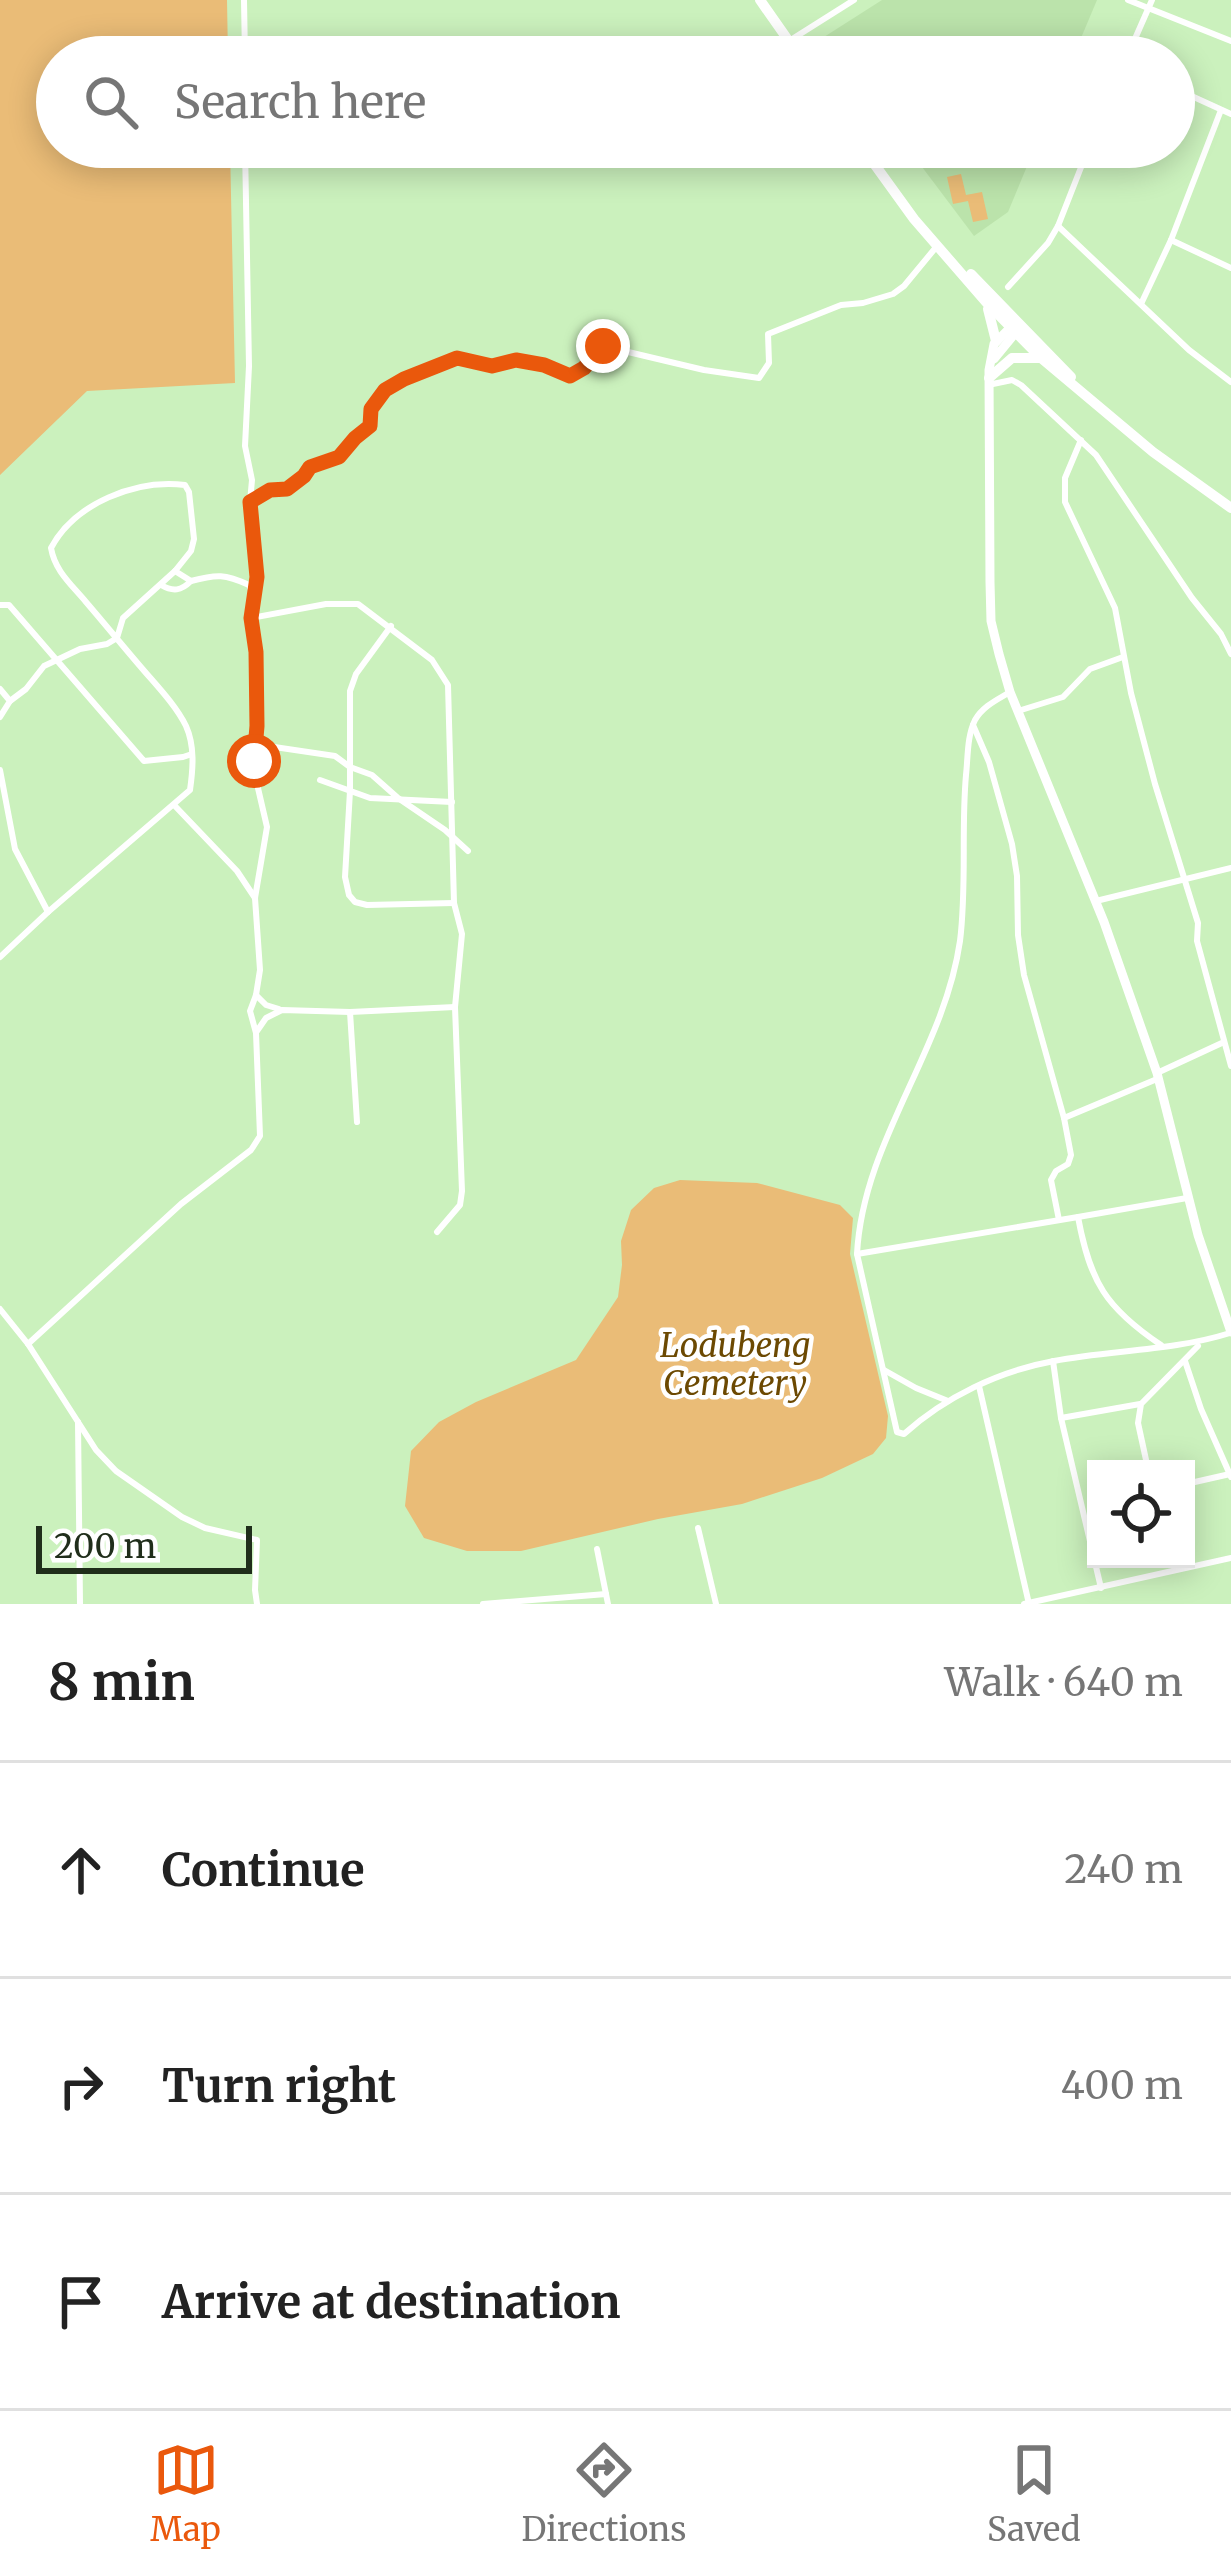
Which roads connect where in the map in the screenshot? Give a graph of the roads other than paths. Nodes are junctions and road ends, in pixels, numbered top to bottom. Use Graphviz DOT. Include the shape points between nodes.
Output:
graph roads {
  1 [pos="244,0"];
  2 [pos="760,0"];
  3 [pos="854,0"];
  4 [pos="1128,0"];
  5 [pos="1152,0"];
  6 [pos="1148,9"];
  7 [pos="244,36"];
  8 [pos="786,36"];
  9 [pos="798,36"];
  10 [pos="1136,36"];
  11 [pos="1231,40"];
  12 [pos="1195,98"];
  13 [pos="1221,110"];
  14 [pos="1231,114"];
  15 [pos="245,168"];
  16 [pos="878,168"];
  17 [pos="1081,168"];
  18 [pos="885,178"];
  19 [pos="1058,226"];
  20 [pos="1171,240"];
  21 [pos="937,246"];
  22 [pos="1231,268"];
  23 [pos="1008,286"];
  24 [pos="986,302"];
  25 [pos="1141,304"];
  26 [pos="1016,327"];
  27 [pos="996,340"];
  28 [pos="1040,358"];
  29 [pos="989,378"];
  30 [pos="1231,382"];
  31 [pos="1094,402"];
  32 [pos="1081,440"];
  33 [pos="251,480"];
  34 [pos="270,490"];
  35 [pos="250,502"];
  36 [pos="1231,508"];
  37 [pos="175,571"];
  38 [pos="257,577"];
  39 [pos="191,581"];
  40 [pos="161,585"];
  41 [pos="249,585"];
  42 [pos="255,598"];
  43 [pos="0,605"];
  44 [pos="251,618"];
  45 [pos="391,626"];
  46 [pos="117,638"];
  47 [pos="1231,654"];
  48 [pos="1123,657"];
  49 [pos="57,659"];
  50 [pos="0,689"];
  51 [pos="1010,692"];
  52 [pos="10,700"];
  53 [pos="1018,711"];
  54 [pos="0,717"];
  55 [pos="973,725"];
  56 [pos="254,744"];
  57 [pos="193,754"];
  58 [pos="350,767"];
  59 [pos="0,770"];
  60 [pos="320,780"];
  61 [pos="350,791"];
  62 [pos="398,798"];
  63 [pos="453,802"];
  64 [pos="175,806"];
  65 [pos="454,838"];
  66 [pos="468,851"];
  67 [pos="1231,868"];
  68 [pos="237,871"];
  69 [pos="259,878"];
  70 [pos="1185,881"];
  71 [pos="255,898"];
  72 [pos="1096,902"];
  73 [pos="454,903"];
  74 [pos="48,912"];
  75 [pos="0,957"];
  76 [pos="256,995"];
  77 [pos="454,1007"];
  78 [pos="282,1010"];
  79 [pos="350,1012"];
  80 [pos="256,1033"];
  81 [pos="1224,1042"];
  82 [pos="1231,1066"];
  83 [pos="1157,1076"];
  84 [pos="1064,1118"];
  85 [pos="357,1122"];
  86 [pos="1188,1198"];
  87 [pos="1078,1217"];
  88 [pos="1059,1220"];
  89 [pos="437,1232"];
  90 [pos="857,1254"];
  91 [pos="0,1309"];
  92 [pos="1231,1332"];
  93 [pos="1200,1343"];
  94 [pos="28,1344"];
  95 [pos="1164,1347"];
  96 [pos="1053,1361"];
  97 [pos="1185,1361"];
  98 [pos="884,1370"];
  99 [pos="979,1386"];
  100 [pos="948,1401"];
  101 [pos="1141,1404"];
  102 [pos="77,1418"];
  103 [pos="1061,1418"];
  104 [pos="1146,1460"];
  105 [pos="1230,1476"];
  106 [pos="1195,1482"];
  107 [pos="1087,1500"];
  108 [pos="1081,1501"];
  109 [pos="698,1528"];
  110 [pos="597,1549"];
  111 [pos="1231,1558"];
  112 [pos="1101,1588"];
  113 [pos="606,1594"];
  114 [pos="80,1604"];
  115 [pos="257,1604"];
  116 [pos="482,1604"];
  117 [pos="608,1604"];
  118 [pos="716,1604"];
  119 [pos="1027,1604"];
  1 -- 7 [label="street"];
  2 -- 8 [label="highway"];
  3 -- 9 [label="street"];
  4 -- 6 [label="street"];
  5 -- 6 [label="street"];
  6 -- 10 [label="street"];
  6 -- 11 [label="street"];
  12 -- 13 [label="street"];
  13 -- 14 [label="street"];
  13 -- 20 [label="street"];
  15 -- 33 [label="street"];
  16 -- 18 [label="highway"];
  17 -- 19 [label="street"];
  18 -- 21 [label="highway"];
  18 -- 26 [label="highway"];
  19 -- 23 [label="street"];
  19 -- 25 [label="street"];
  20 -- 22 [label="street"];
  20 -- 25 [label="street"];
  21 -- 24 [label="highway"];
  21 -- 34 [label="street" via="893,294 768,334 769,363 759,378 603,346 570,376 516,360 492,366 457,358 385,390 370,426 339,457 310,467 287,489"];
  24 -- 26 [label="highway"];
  24 -- 27 [label="highway"];
  25 -- 30 [label="street"];
  26 -- 27 [label="street"];
  26 -- 28 [label="highway"];
  26 -- 29 [label="street"];
  26 -- 31 [label="highway"];
  27 -- 29 [label="street"];
  28 -- 29 [label="highway" via="1012,358"];
  28 -- 31 [label="highway"];
  29 -- 32 [label="street" via="1021,385"];
  29 -- 51 [label="street" via="991,621"];
  31 -- 36 [label="highway"];
  32 -- 47 [label="street"];
  32 -- 48 [label="street" via="1065,502 1115,608"];
  33 -- 34 [label="street"];
  33 -- 35 [label="street"];
  34 -- 35 [label="street"];
  35 -- 38 [label="street"];
  37 -- 39 [label="street"];
  37 -- 40 [label="street"];
  37 -- 46 [label="street" via="194,539 185,485 124,491 58,535 55,566"];
  38 -- 41 [label="street"];
  38 -- 42 [label="street"];
  39 -- 40 [label="street" via="177,590"];
  39 -- 41 [label="street" via="218,574"];
  40 -- 46 [label="street" via="123,618"];
  41 -- 42 [label="street"];
  42 -- 44 [label="street"];
  43 -- 49 [label="street" via="9,605"];
  44 -- 45 [label="street" via="358,604"];
  44 -- 56 [label="street"];
  45 -- 58 [label="street" via="352,682"];
  45 -- 63 [label="street" via="448,685"];
  46 -- 49 [label="street"];
  46 -- 57 [label="street" via="169,699"];
  48 -- 53 [label="street" via="1090,669 1063,698"];
  48 -- 70 [label="street"];
  49 -- 52 [label="street"];
  49 -- 57 [label="street" via="144,761"];
  50 -- 52 [label="street"];
  51 -- 53 [label="street"];
  51 -- 55 [label="street"];
  52 -- 54 [label="street"];
  53 -- 72 [label="street"];
  55 -- 84 [label="street" via="1012,844 1024,975"];
  55 -- 90 [label="street" via="954,970 864,1197"];
  56 -- 58 [label="street" via="335,756"];
  56 -- 69 [label="street" via="267,827"];
  57 -- 64 [label="street" via="190,790"];
  58 -- 61 [label="street"];
  58 -- 62 [label="street"];
  59 -- 74 [label="street" via="15,849"];
  60 -- 61 [label="street"];
  61 -- 62 [label="street"];
  61 -- 73 [label="street" via="345,877 355,902"];
  62 -- 63 [label="street"];
  62 -- 65 [label="street"];
  63 -- 65 [label="street"];
  64 -- 68 [label="street"];
  64 -- 74 [label="street"];
  65 -- 66 [label="street"];
  65 -- 73 [label="street"];
  67 -- 70 [label="street"];
  68 -- 69 [label="street"];
  68 -- 71 [label="street"];
  69 -- 71 [label="street"];
  70 -- 72 [label="street"];
  70 -- 81 [label="street"];
  71 -- 76 [label="street"];
  72 -- 83 [label="street"];
  73 -- 77 [label="street" via="462,934"];
  74 -- 75 [label="street"];
  76 -- 78 [label="street"];
  76 -- 80 [label="street"];
  77 -- 79 [label="street"];
  77 -- 89 [label="street" via="462,1191"];
  78 -- 79 [label="street"];
  78 -- 80 [label="street"];
  79 -- 85 [label="street"];
  80 -- 94 [label="street" via="261,1121 251,1150"];
  81 -- 82 [label="street"];
  81 -- 83 [label="street"];
  83 -- 84 [label="street"];
  83 -- 86 [label="street"];
  84 -- 88 [label="street" via="1070,1159 1051,1180"];
  86 -- 87 [label="street"];
  86 -- 92 [label="street"];
  87 -- 88 [label="street"];
  87 -- 95 [label="street" via="1099,1285 1122,1317"];
  88 -- 90 [label="street"];
  90 -- 98 [label="street"];
  91 -- 94 [label="street"];
  92 -- 93 [label="street"];
  93 -- 95 [label="street"];
  93 -- 97 [label="street"];
  94 -- 102 [label="street"];
  95 -- 96 [label="street"];
  96 -- 99 [label="street"];
  96 -- 103 [label="street"];
  97 -- 101 [label="street"];
  97 -- 105 [label="street"];
  98 -- 100 [label="street"];
  98 -- 100 [label="street" via="897,1432"];
  99 -- 100 [label="street"];
  99 -- 119 [label="street"];
  101 -- 103 [label="street"];
  101 -- 104 [label="street"];
  102 -- 114 [label="street"];
  102 -- 115 [label="street" via="104,1460 145,1494 205,1528 257,1540"];
  103 -- 108 [label="street"];
  105 -- 106 [label="street"];
  107 -- 108 [label="street"];
  108 -- 112 [label="street"];
  109 -- 118 [label="street"];
  110 -- 113 [label="street"];
  111 -- 112 [label="street"];
  112 -- 119 [label="street"];
  113 -- 116 [label="street"];
  113 -- 117 [label="street"];
}
